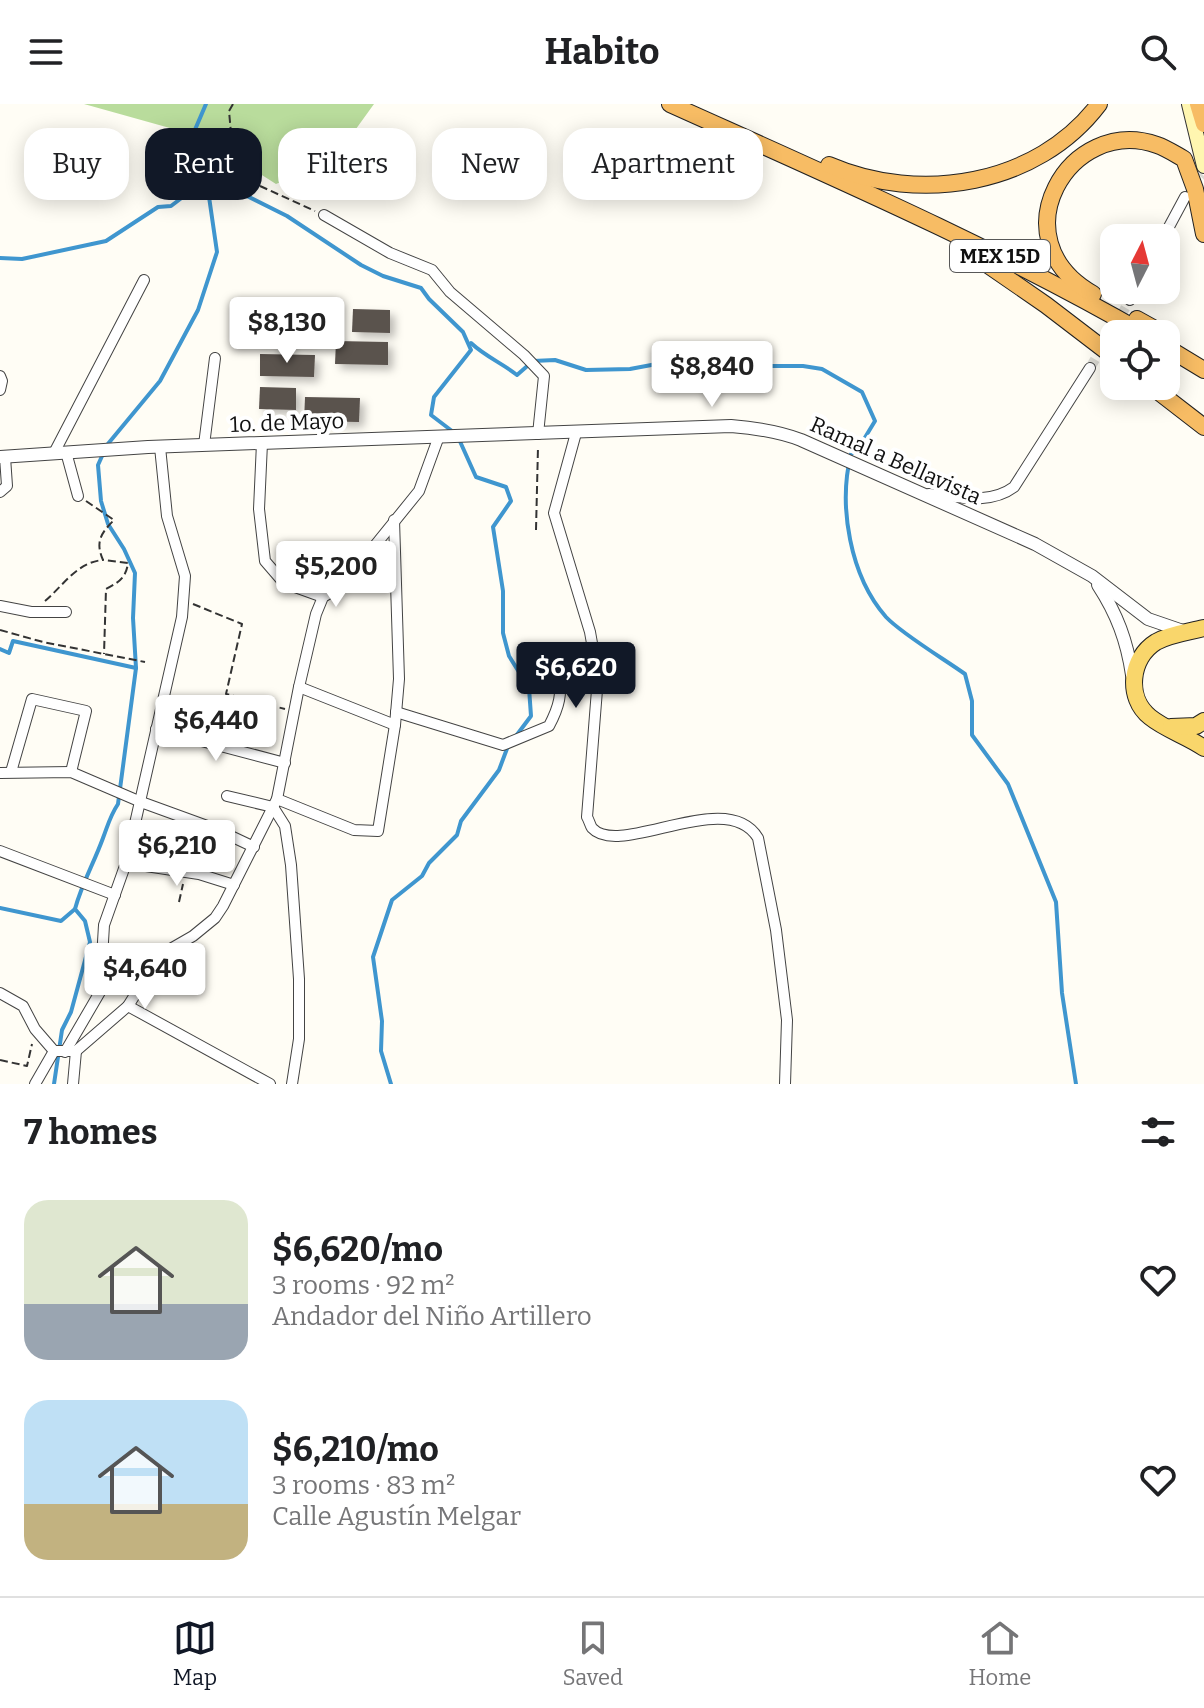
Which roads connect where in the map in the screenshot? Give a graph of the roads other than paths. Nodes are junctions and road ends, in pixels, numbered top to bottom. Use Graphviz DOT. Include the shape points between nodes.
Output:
graph roads {
  1 [pos="670,104"];
  2 [pos="697,104"];
  3 [pos="1099,104"];
  4 [pos="1189,104"];
  5 [pos="1198,104"];
  6 [pos="1204,124"];
  7 [pos="1204,166"];
  8 [pos="851,186"];
  9 [pos="1185,197"];
  10 [pos="324,215"];
  11 [pos="1171,224"];
  12 [pos="1204,234"];
  13 [pos="144,280"];
  14 [pos="1120,320"];
  15 [pos="1139,320"];
  16 [pos="1100,347"];
  17 [pos="1180,348"];
  18 [pos="1180,356"];
  19 [pos="215,358"];
  20 [pos="1187,360"];
  21 [pos="1090,368"];
  22 [pos="1204,370"];
  23 [pos="0,376"];
  24 [pos="0,390"];
  25 [pos="1169,400"];
  26 [pos="1204,427"];
  27 [pos="576,433"];
  28 [pos="538,434"];
  29 [pos="439,436"];
  30 [pos="262,443"];
  31 [pos="204,445"];
  32 [pos="154,447"];
  33 [pos="60,453"];
  34 [pos="3,457"];
  35 [pos="0,492"];
  36 [pos="923,494"];
  37 [pos="78,496"];
  38 [pos="394,520"];
  39 [pos="1092,576"];
  40 [pos="323,597"];
  41 [pos="0,606"];
  42 [pos="66,612"];
  43 [pos="1196,630"];
  44 [pos="1204,642"];
  45 [pos="531,657"];
  46 [pos="1133,685"];
  47 [pos="299,687"];
  48 [pos="396,712"];
  49 [pos="1204,721"];
  50 [pos="395,725"];
  51 [pos="1162,725"];
  52 [pos="156,729"];
  53 [pos="1204,748"];
  54 [pos="285,763"];
  55 [pos="6,772"];
  56 [pos="71,772"];
  57 [pos="227,796"];
  58 [pos="141,802"];
  59 [pos="275,803"];
  60 [pos="254,847"];
  61 [pos="0,851"];
  62 [pos="126,863"];
  63 [pos="234,885"];
  64 [pos="115,895"];
  65 [pos="0,993"];
  66 [pos="128,1006"];
  67 [pos="65,1051"];
  68 [pos="35,1084"];
  69 [pos="73,1084"];
  70 [pos="270,1084"];
  71 [pos="292,1084"];
  72 [pos="785,1084"];
  1 -- 8 [label="highway, MEX 15D"];
  2 -- 3 [label="highway" via="845,172 895,184 941,186 992,176 1032,159 1062,140"];
  4 -- 7 [label="main road"];
  5 -- 6 [label="highway"];
  8 -- 14 [label="highway, MEX 15D"];
  8 -- 16 [label="highway" via="859,197 969,250"];
  9 -- 11 [label="street"];
  10 -- 28 [label="street" via="432,270 524,355 544,376"];
  12 -- 15 [label="highway" via="1184,159 1155,144 1122,141 1092,149 1066,170 1049,199 1046,231 1055,260 1079,286"];
  13 -- 33 [label="street"];
  17 -- 20 [label="highway"];
  18 -- 20 [label="highway"];
  19 -- 31 [label="street"];
  20 -- 22 [label="highway"];
  21 -- 36 [label="street" via="1014,487 1003,496"];
  23 -- 24 [label="street"];
  25 -- 26 [label="highway"];
  27 -- 28 [label="street, 1o. de Mayo"];
  27 -- 36 [label="street, Ramal a Bellavista" via="754,427 779,432"];
  27 -- 72 [label="street" via="554,513 598,677 587,817 593,829 607,836 712,820 739,821 752,828 776,930 787,1020"];
  28 -- 29 [label="street, 1o. de Mayo"];
  29 -- 30 [label="street, 1o. de Mayo"];
  29 -- 38 [label="street" via="419,491"];
  30 -- 31 [label="street, 1o. de Mayo"];
  30 -- 40 [label="street" via="259,509 265,561 284,583"];
  31 -- 32 [label="street, 1o. de Mayo"];
  32 -- 33 [label="street, 1o. de Mayo"];
  32 -- 52 [label="street" via="185,576 182,617"];
  33 -- 34 [label="street, 1o. de Mayo"];
  33 -- 37 [label="street"];
  34 -- 35 [label="street" via="7,486"];
  36 -- 39 [label="street, Ramal a Bellavista"];
  38 -- 40 [label="street" via="343,585"];
  38 -- 48 [label="street"];
  39 -- 43 [label="street, Ramal a Bellavista" via="1148,619"];
  39 -- 46 [label="street" via="1125,638"];
  40 -- 47 [label="street"];
  41 -- 42 [label="street"];
  43 -- 44 [label="main road"];
  43 -- 46 [label="main road" via="1157,642 1143,653"];
  45 -- 48 [label="street" via="558,672 559,707 549,726 503,745"];
  46 -- 51 [label="main road" via="1148,715"];
  47 -- 50 [label="street"];
  47 -- 54 [label="street"];
  48 -- 50 [label="street"];
  49 -- 51 [label="main road" via="1179,728"];
  50 -- 59 [label="street" via="378,831 354,830"];
  51 -- 53 [label="main road"];
  52 -- 54 [label="street"];
  52 -- 58 [label="street"];
  54 -- 59 [label="street"];
  55 -- 56 [label="street"];
  55 -- 56 [label="street" via="32,699 86,711"];
  56 -- 58 [label="street"];
  57 -- 59 [label="street"];
  58 -- 60 [label="street"];
  58 -- 62 [label="street"];
  59 -- 60 [label="street"];
  59 -- 71 [label="street" via="291,865 299,1024"];
  60 -- 63 [label="street"];
  61 -- 64 [label="street"];
  62 -- 63 [label="street"];
  62 -- 64 [label="street"];
  63 -- 66 [label="street" via="215,918 160,955"];
  64 -- 67 [label="street" via="104,925 100,992"];
  65 -- 67 [label="street" via="23,1006 35,1029"];
  66 -- 67 [label="street"];
  66 -- 70 [label="street"];
  67 -- 68 [label="street"];
  67 -- 69 [label="street"];
}
